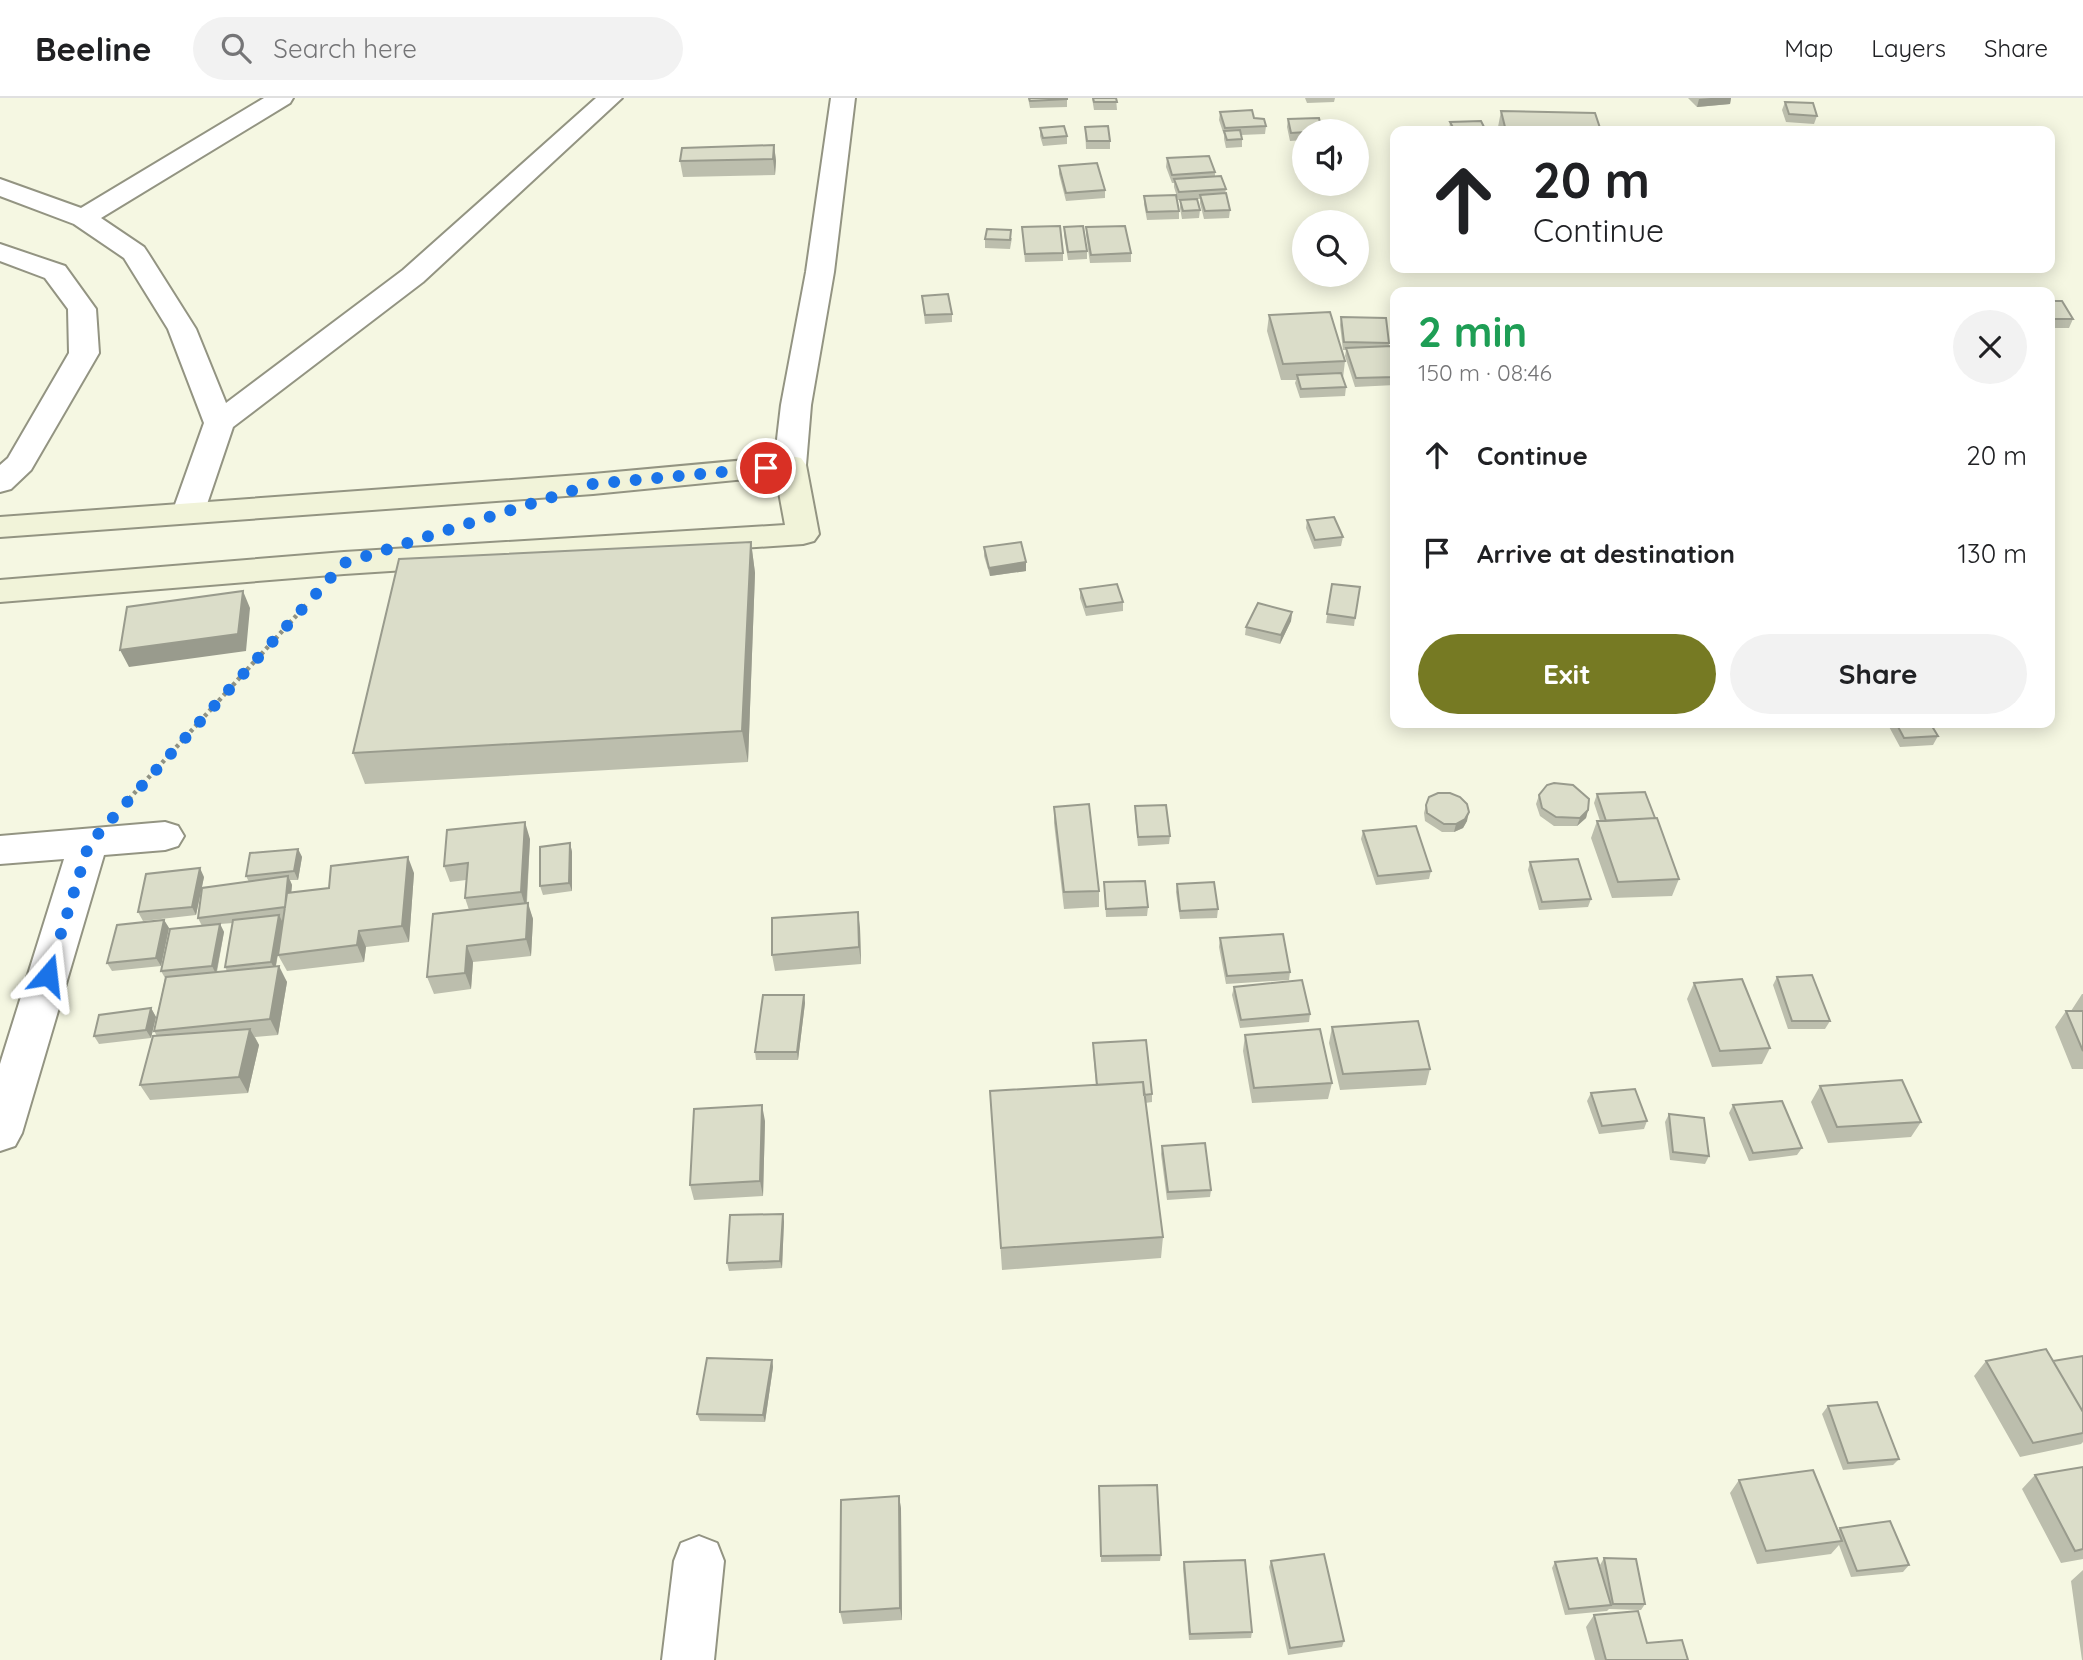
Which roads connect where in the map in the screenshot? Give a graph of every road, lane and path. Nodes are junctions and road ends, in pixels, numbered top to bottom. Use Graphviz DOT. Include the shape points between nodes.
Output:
graph roads {
  1 [pos="281,98"];
  2 [pos="610,98"];
  3 [pos="843,98"];
  4 [pos="0,187"];
  5 [pos="83,218"];
  6 [pos="0,252"];
  7 [pos="219,423"];
  8 [pos="790,465"];
  9 [pos="0,482"];
  10 [pos="188,513"];
  11 [pos="0,527"];
  12 [pos="344,563"];
  13 [pos="0,591"];
  14 [pos="165,836"];
  15 [pos="89,844"];
  16 [pos="0,850"];
  17 [pos="0,1133"];
  18 [pos="699,1561"];
  19 [pos="688,1660"];
  1 -- 5 [label="street"];
  2 -- 7 [label="street" via="414,276"];
  3 -- 8 [label="street"];
  4 -- 5 [label="street"];
  5 -- 7 [label="street" via="134,253 182,329"];
  6 -- 9 [label="street" via="55,272 82,309 84,353 20,463"];
  7 -- 10 [label="street"];
  8 -- 10 [label="main road"];
  8 -- 12 [label="main road" via="803,534"];
  10 -- 11 [label="main road"];
  12 -- 13 [label="main road"];
  12 -- 15 [label="path"];
  14 -- 15 [label="street"];
  15 -- 16 [label="street"];
  15 -- 17 [label="street"];
  18 -- 19 [label="street"];
}
